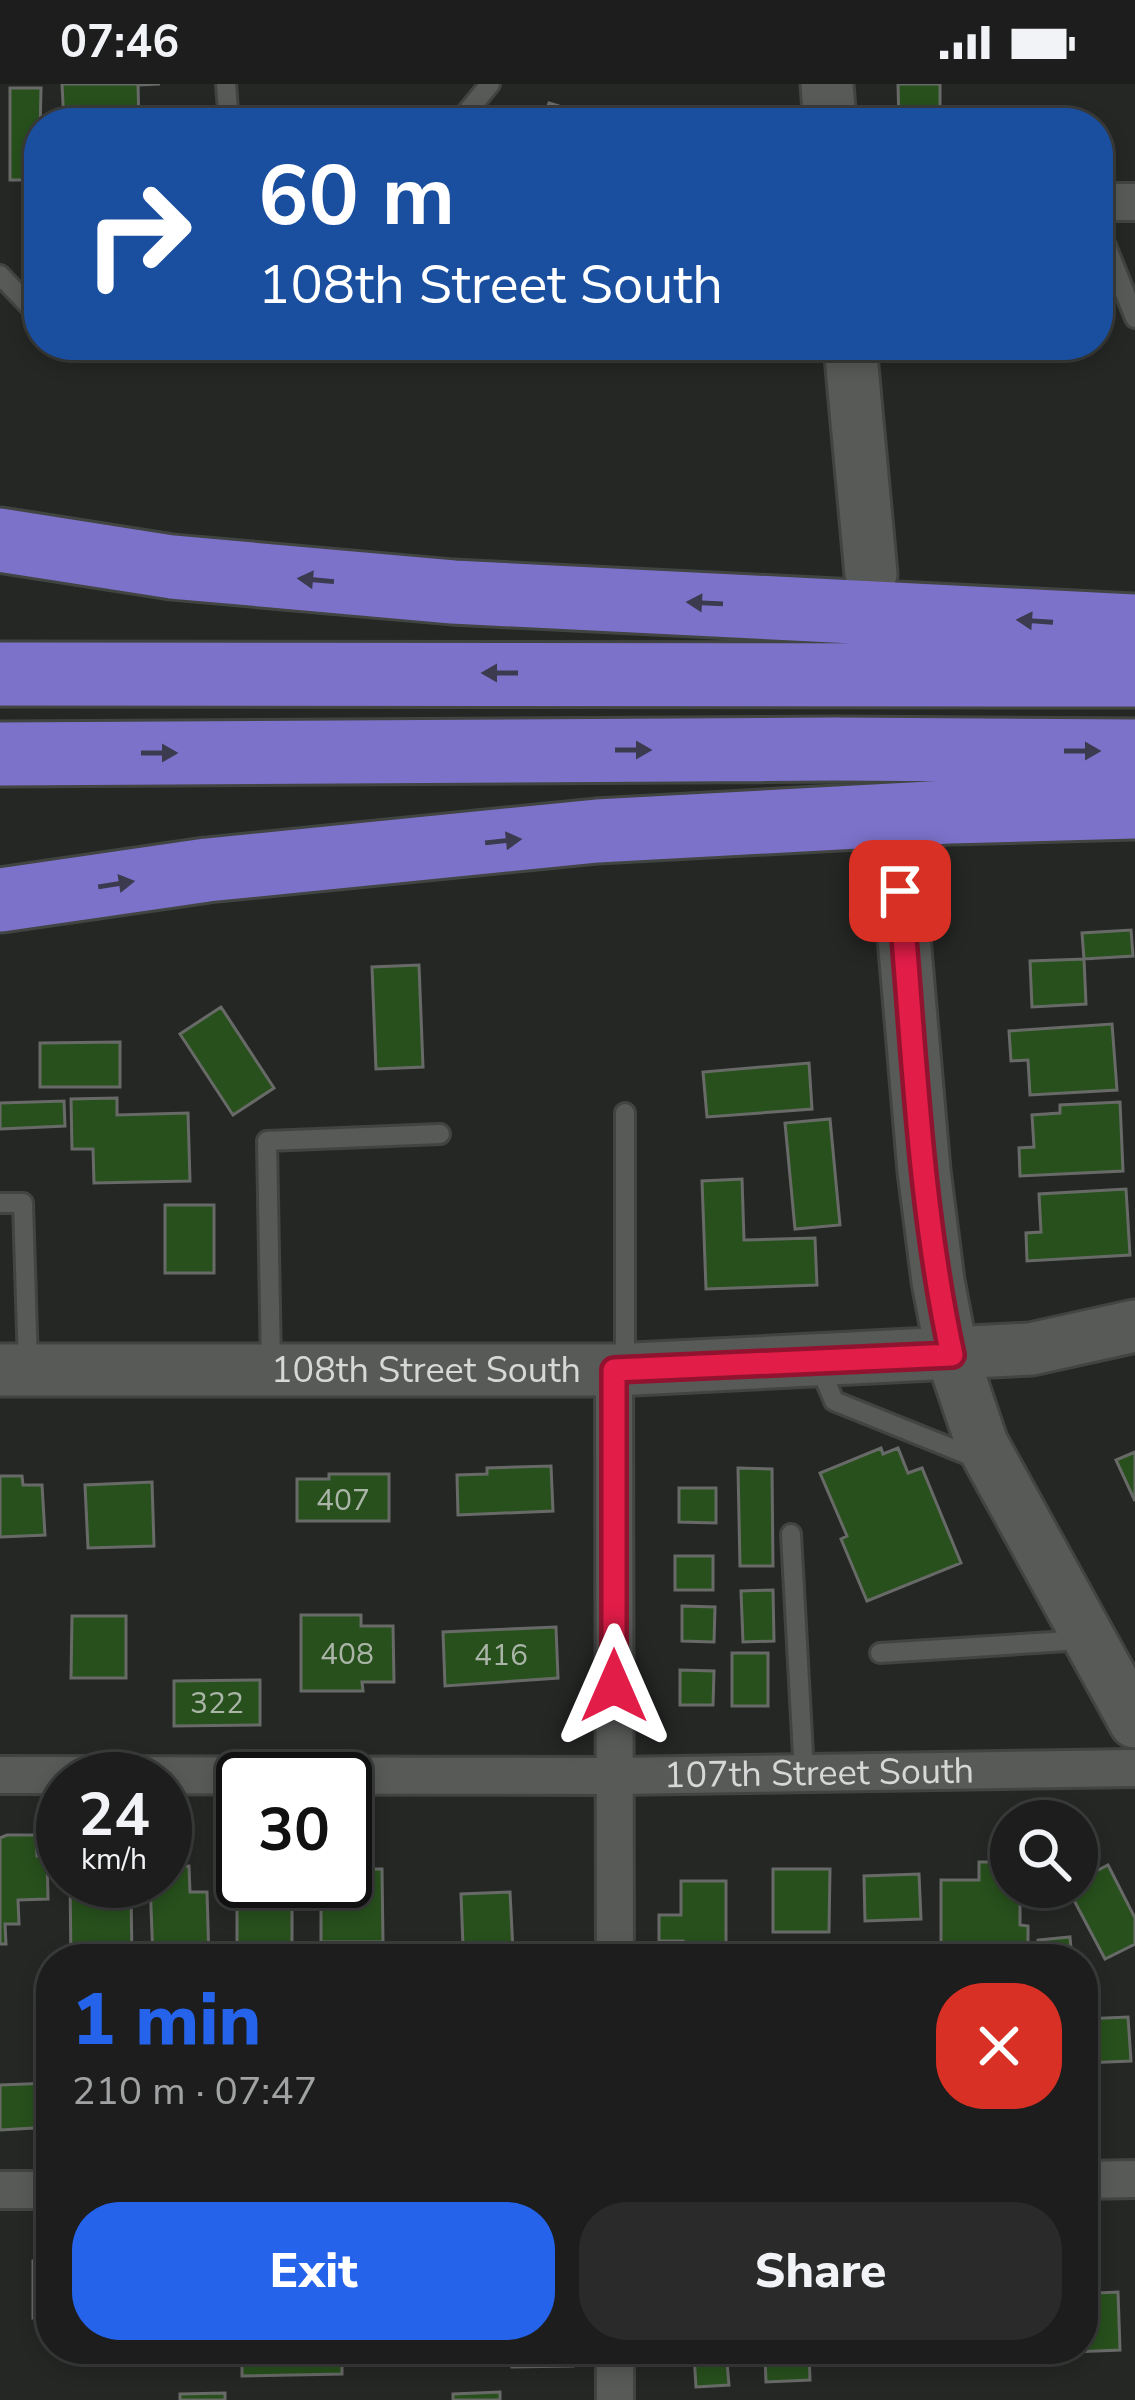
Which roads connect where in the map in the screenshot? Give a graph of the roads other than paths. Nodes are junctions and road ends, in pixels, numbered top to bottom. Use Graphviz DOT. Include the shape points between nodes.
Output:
graph roads {
  1 [pos="490,84"];
  2 [pos="470,108"];
  3 [pos="1113,263"];
  4 [pos="0,275"];
  5 [pos="24,300"];
  6 [pos="1135,318"];
  7 [pos="851,360"];
  8 [pos="0,540"];
  9 [pos="872,574"];
  10 [pos="1135,626"];
  11 [pos="0,674"];
  12 [pos="1135,675"];
  13 [pos="1135,752"];
  14 [pos="0,754"];
  15 [pos="1135,807"];
  16 [pos="896,844"];
  17 [pos="0,900"];
  18 [pos="625,1113"];
  19 [pos="440,1134"];
  20 [pos="0,1203"];
  21 [pos="1135,1326"];
  22 [pos="952,1355"];
  23 [pos="816,1358"];
  24 [pos="620,1369"];
  25 [pos="14,1370"];
  26 [pos="271,1370"];
  27 [pos="992,1464"];
  28 [pos="791,1534"];
  29 [pos="1088,1640"];
  30 [pos="880,1653"];
  31 [pos="1135,1722"];
  32 [pos="1135,1768"];
  33 [pos="804,1774"];
  34 [pos="0,1775"];
  35 [pos="614,1776"];
  36 [pos="615,1944"];
  37 [pos="1135,2179"];
  38 [pos="1098,2180"];
  39 [pos="36,2189"];
  40 [pos="0,2190"];
  41 [pos="615,2364"];
  42 [pos="615,2400"];
  1 -- 2 [label="lane"];
  3 -- 6 [label="lane"];
  4 -- 5 [label="lane"];
  7 -- 9 [label="main road"];
  10 -- 8 [label="highway, one-way" via="453,592 172,567"];
  12 -- 11 [label="highway, one-way"];
  14 -- 13 [label="highway, one-way"];
  17 -- 15 [label="highway, one-way" via="207,870 597,831"];
  16 -- 22 [label="main road" via="924,1171"];
  18 -- 24 [label="lane"];
  19 -- 26 [label="lane" via="267,1142"];
  20 -- 25 [label="lane" via="23,1203"];
  21 -- 22 [label="main road, 108th Street South" via="1031,1349"];
  22 -- 23 [label="main road, 108th Street South"];
  22 -- 27 [label="main road"];
  23 -- 24 [label="main road, 108th Street South"];
  23 -- 27 [label="lane" via="834,1401"];
  24 -- 26 [label="main road, 108th Street South"];
  24 -- 35 [label="street"];
  25 -- 26 [label="main road, 108th Street South"];
  27 -- 29 [label="main road"];
  28 -- 33 [label="lane"];
  29 -- 30 [label="lane"];
  29 -- 31 [label="main road"];
  32 -- 33 [label="street, 107th Street South"];
  33 -- 35 [label="street, 107th Street South"];
  34 -- 35 [label="street, 107th Street South"];
  35 -- 36 [label="street"];
  37 -- 38 [label="street"];
  39 -- 40 [label="street"];
  41 -- 42 [label="street"];
}
